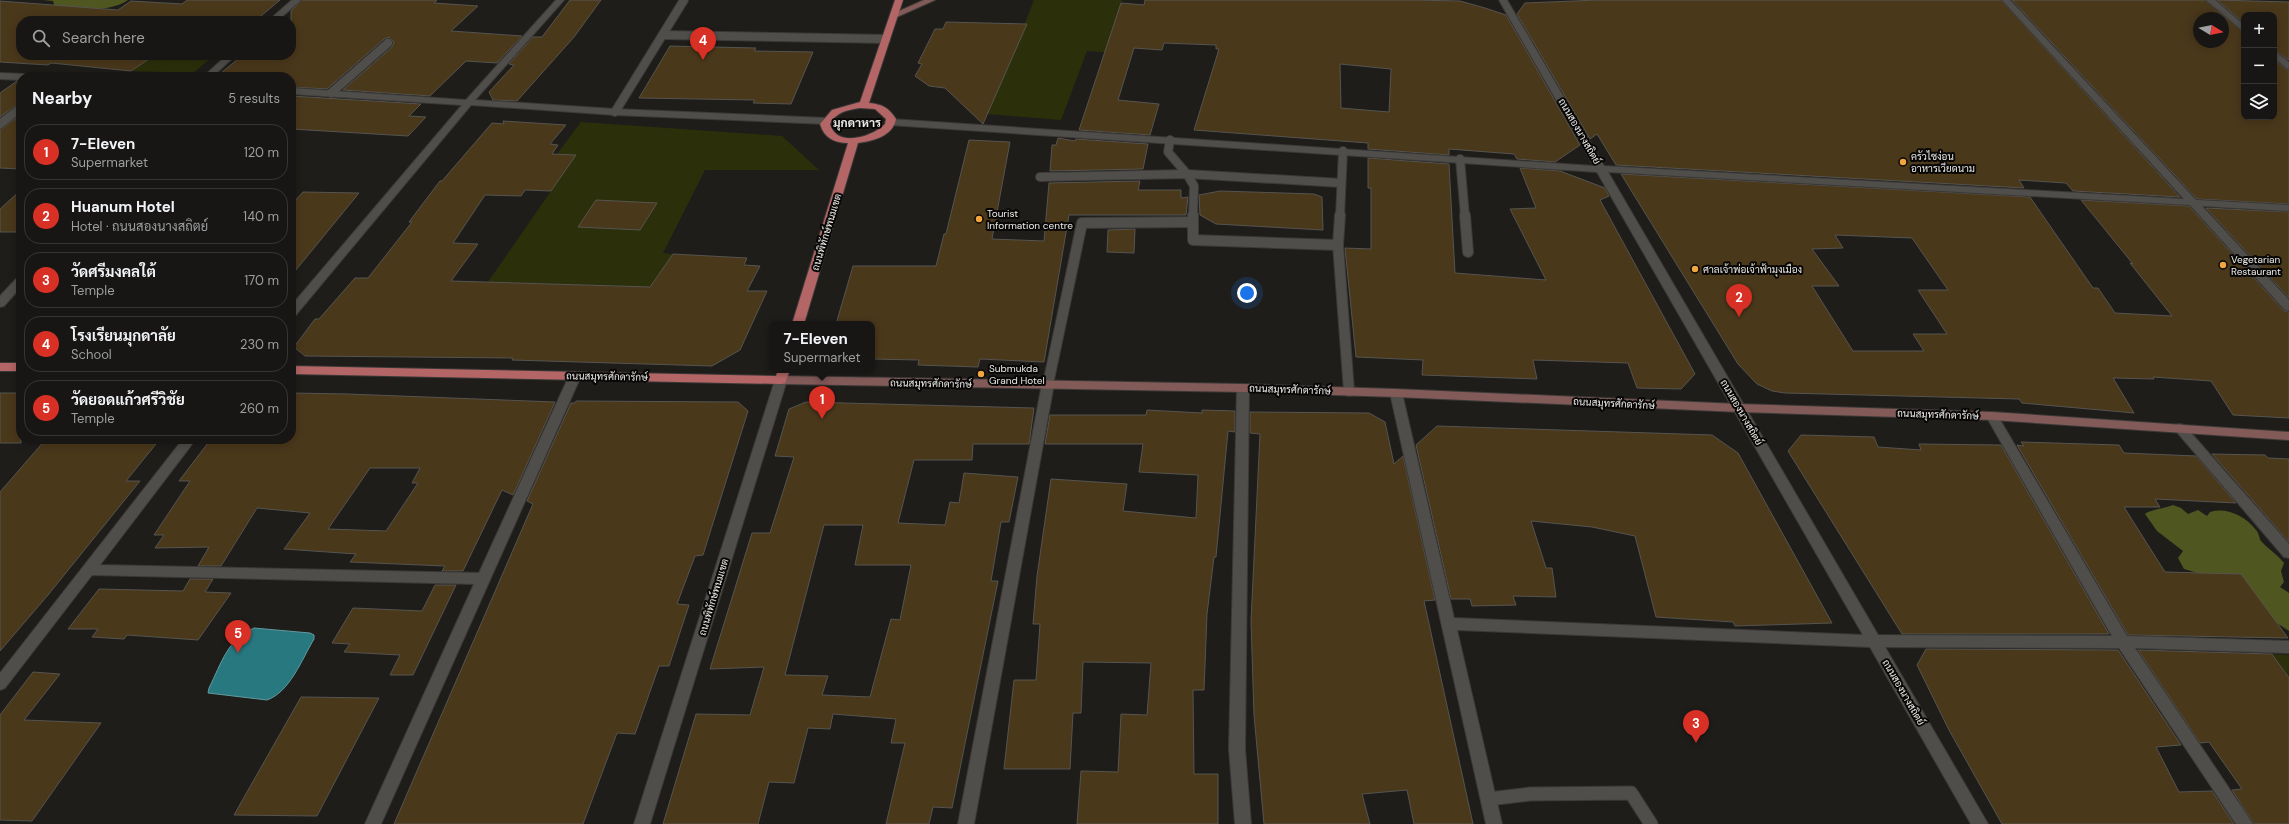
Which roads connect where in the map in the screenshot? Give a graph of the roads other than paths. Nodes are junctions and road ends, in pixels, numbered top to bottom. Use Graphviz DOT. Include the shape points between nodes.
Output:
graph roads {
  1 [pos="298,0"];
  2 [pos="560,0"];
  3 [pos="684,0"];
  4 [pos="899,0"];
  5 [pos="931,0"];
  6 [pos="1503,0"];
  7 [pos="2006,0"];
  8 [pos="2210,0"];
  9 [pos="894,15"];
  10 [pos="278,16"];
  11 [pos="2241,26"];
  12 [pos="663,35"];
  13 [pos="886,39"];
  14 [pos="388,43"];
  15 [pos="2277,57"];
  16 [pos="226,60"];
  17 [pos="2289,67"];
  18 [pos="213,72"];
  19 [pos="0,76"];
  20 [pos="16,77"];
  21 [pos="296,91"];
  22 [pos="331,93"];
  23 [pos="468,103"];
  24 [pos="864,105"];
  25 [pos="16,112"];
  26 [pos="616,112"];
  27 [pos="826,121"];
  28 [pos="890,122"];
  29 [pos="0,124"];
  30 [pos="854,140"];
  31 [pos="1170,140"];
  32 [pos="1342,151"];
  33 [pos="1460,159"];
  34 [pos="1602,169"];
  35 [pos="1187,174"];
  36 [pos="1040,177"];
  37 [pos="1341,183"];
  38 [pos="2193,203"];
  39 [pos="2289,208"];
  40 [pos="1193,222"];
  41 [pos="1338,245"];
  42 [pos="1468,252"];
  43 [pos="16,285"];
  44 [pos="0,303"];
  45 [pos="296,307"];
  46 [pos="2289,307"];
  47 [pos="799,321"];
  48 [pos="0,367"];
  49 [pos="16,367"];
  50 [pos="296,370"];
  51 [pos="783,375"];
  52 [pos="575,376"];
  53 [pos="1048,384"];
  54 [pos="1243,388"];
  55 [pos="1349,391"];
  56 [pos="1396,393"];
  57 [pos="1739,408"];
  58 [pos="1992,416"];
  59 [pos="2180,428"];
  60 [pos="2289,436"];
  61 [pos="186,444"];
  62 [pos="2289,553"];
  63 [pos="90,570"];
  64 [pos="483,579"];
  65 [pos="1449,624"];
  66 [pos="1875,641"];
  67 [pos="2123,642"];
  68 [pos="2289,647"];
  69 [pos="0,684"];
  70 [pos="1489,798"];
  71 [pos="373,824"];
  72 [pos="642,824"];
  73 [pos="966,824"];
  74 [pos="1243,824"];
  75 [pos="1494,824"];
  76 [pos="1650,824"];
  77 [pos="1980,824"];
  78 [pos="2245,824"];
  1 -- 10 [label="street"];
  2 -- 23 [label="street"];
  3 -- 12 [label="lane"];
  4 -- 9 [label="main road"];
  5 -- 9 [label="street"];
  6 -- 34 [label="street, ถนนสองนางสถิตย์"];
  7 -- 38 [label="street"];
  8 -- 11 [label="street"];
  9 -- 13 [label="main road"];
  12 -- 13 [label="lane"];
  12 -- 26 [label="lane"];
  13 -- 24 [label="main road"];
  14 -- 22 [label="lane"];
  15 -- 17 [label="street"];
  16 -- 18 [label="street"];
  19 -- 20 [label="street"];
  21 -- 22 [label="street"];
  22 -- 23 [label="street"];
  23 -- 26 [label="street"];
  23 -- 45 [label="street"];
  24 -- 27 [label="main road" via="845,107 836,111"];
  24 -- 28 [label="main road" via="887,112"];
  25 -- 29 [label="lane"];
  26 -- 27 [label="street"];
  27 -- 30 [label="main road" via="825,128 828,133 837,138"];
  28 -- 30 [label="main road" via="884,131 875,136"];
  28 -- 31 [label="street"];
  30 -- 47 [label="main road, ถนนพิทักษ์พนมเขต"];
  31 -- 32 [label="street"];
  31 -- 35 [label="lane" via="1168,152"];
  32 -- 33 [label="street"];
  32 -- 37 [label="lane"];
  33 -- 34 [label="street"];
  33 -- 42 [label="lane"];
  34 -- 38 [label="street"];
  34 -- 57 [label="street, ถนนสองนางสถิตย์"];
  35 -- 36 [label="lane"];
  35 -- 37 [label="lane"];
  35 -- 40 [label="lane" via="1194,186"];
  37 -- 41 [label="lane"];
  38 -- 39 [label="street"];
  38 -- 46 [label="street"];
  40 -- 41 [label="lane" via="1193,240"];
  40 -- 53 [label="lane" via="1082,223"];
  41 -- 55 [label="lane"];
  43 -- 44 [label="street"];
  48 -- 49 [label="main road"];
  50 -- 52 [label="main road, ถนนสมุทรศักดารักษ์"];
  51 -- 52 [label="main road, ถนนสมุทรศักดารักษ์"];
  51 -- 53 [label="street, ถนนสมุทรศักดารักษ์"];
  51 -- 72 [label="street, ถนนพิทักษ์พนมเขต"];
  52 -- 64 [label="street"];
  53 -- 54 [label="street, ถนนสมุทรศักดารักษ์"];
  53 -- 73 [label="street"];
  54 -- 55 [label="street, ถนนสมุทรศักดารักษ์"];
  54 -- 74 [label="street" via="1237,749"];
  55 -- 56 [label="street, ถนนสมุทรศักดารักษ์"];
  56 -- 57 [label="street, ถนนสมุทรศักดารักษ์"];
  56 -- 65 [label="street"];
  57 -- 58 [label="street, ถนนสมุทรศักดารักษ์"];
  57 -- 66 [label="street, ถนนสองนางสถิตย์"];
  58 -- 59 [label="street, ถนนสมุทรศักดารักษ์"];
  58 -- 67 [label="street"];
  59 -- 60 [label="street, ถนนสมุทรศักดารักษ์"];
  59 -- 62 [label="street"];
  61 -- 63 [label="street"];
  63 -- 64 [label="street"];
  63 -- 69 [label="street"];
  64 -- 71 [label="street"];
  65 -- 66 [label="street"];
  65 -- 70 [label="street"];
  66 -- 67 [label="street"];
  66 -- 77 [label="street, ถนนสองนางสถิตย์"];
  67 -- 68 [label="street"];
  67 -- 78 [label="street"];
  70 -- 75 [label="street"];
  70 -- 76 [label="lane" via="1530,794 1631,792"];
}
